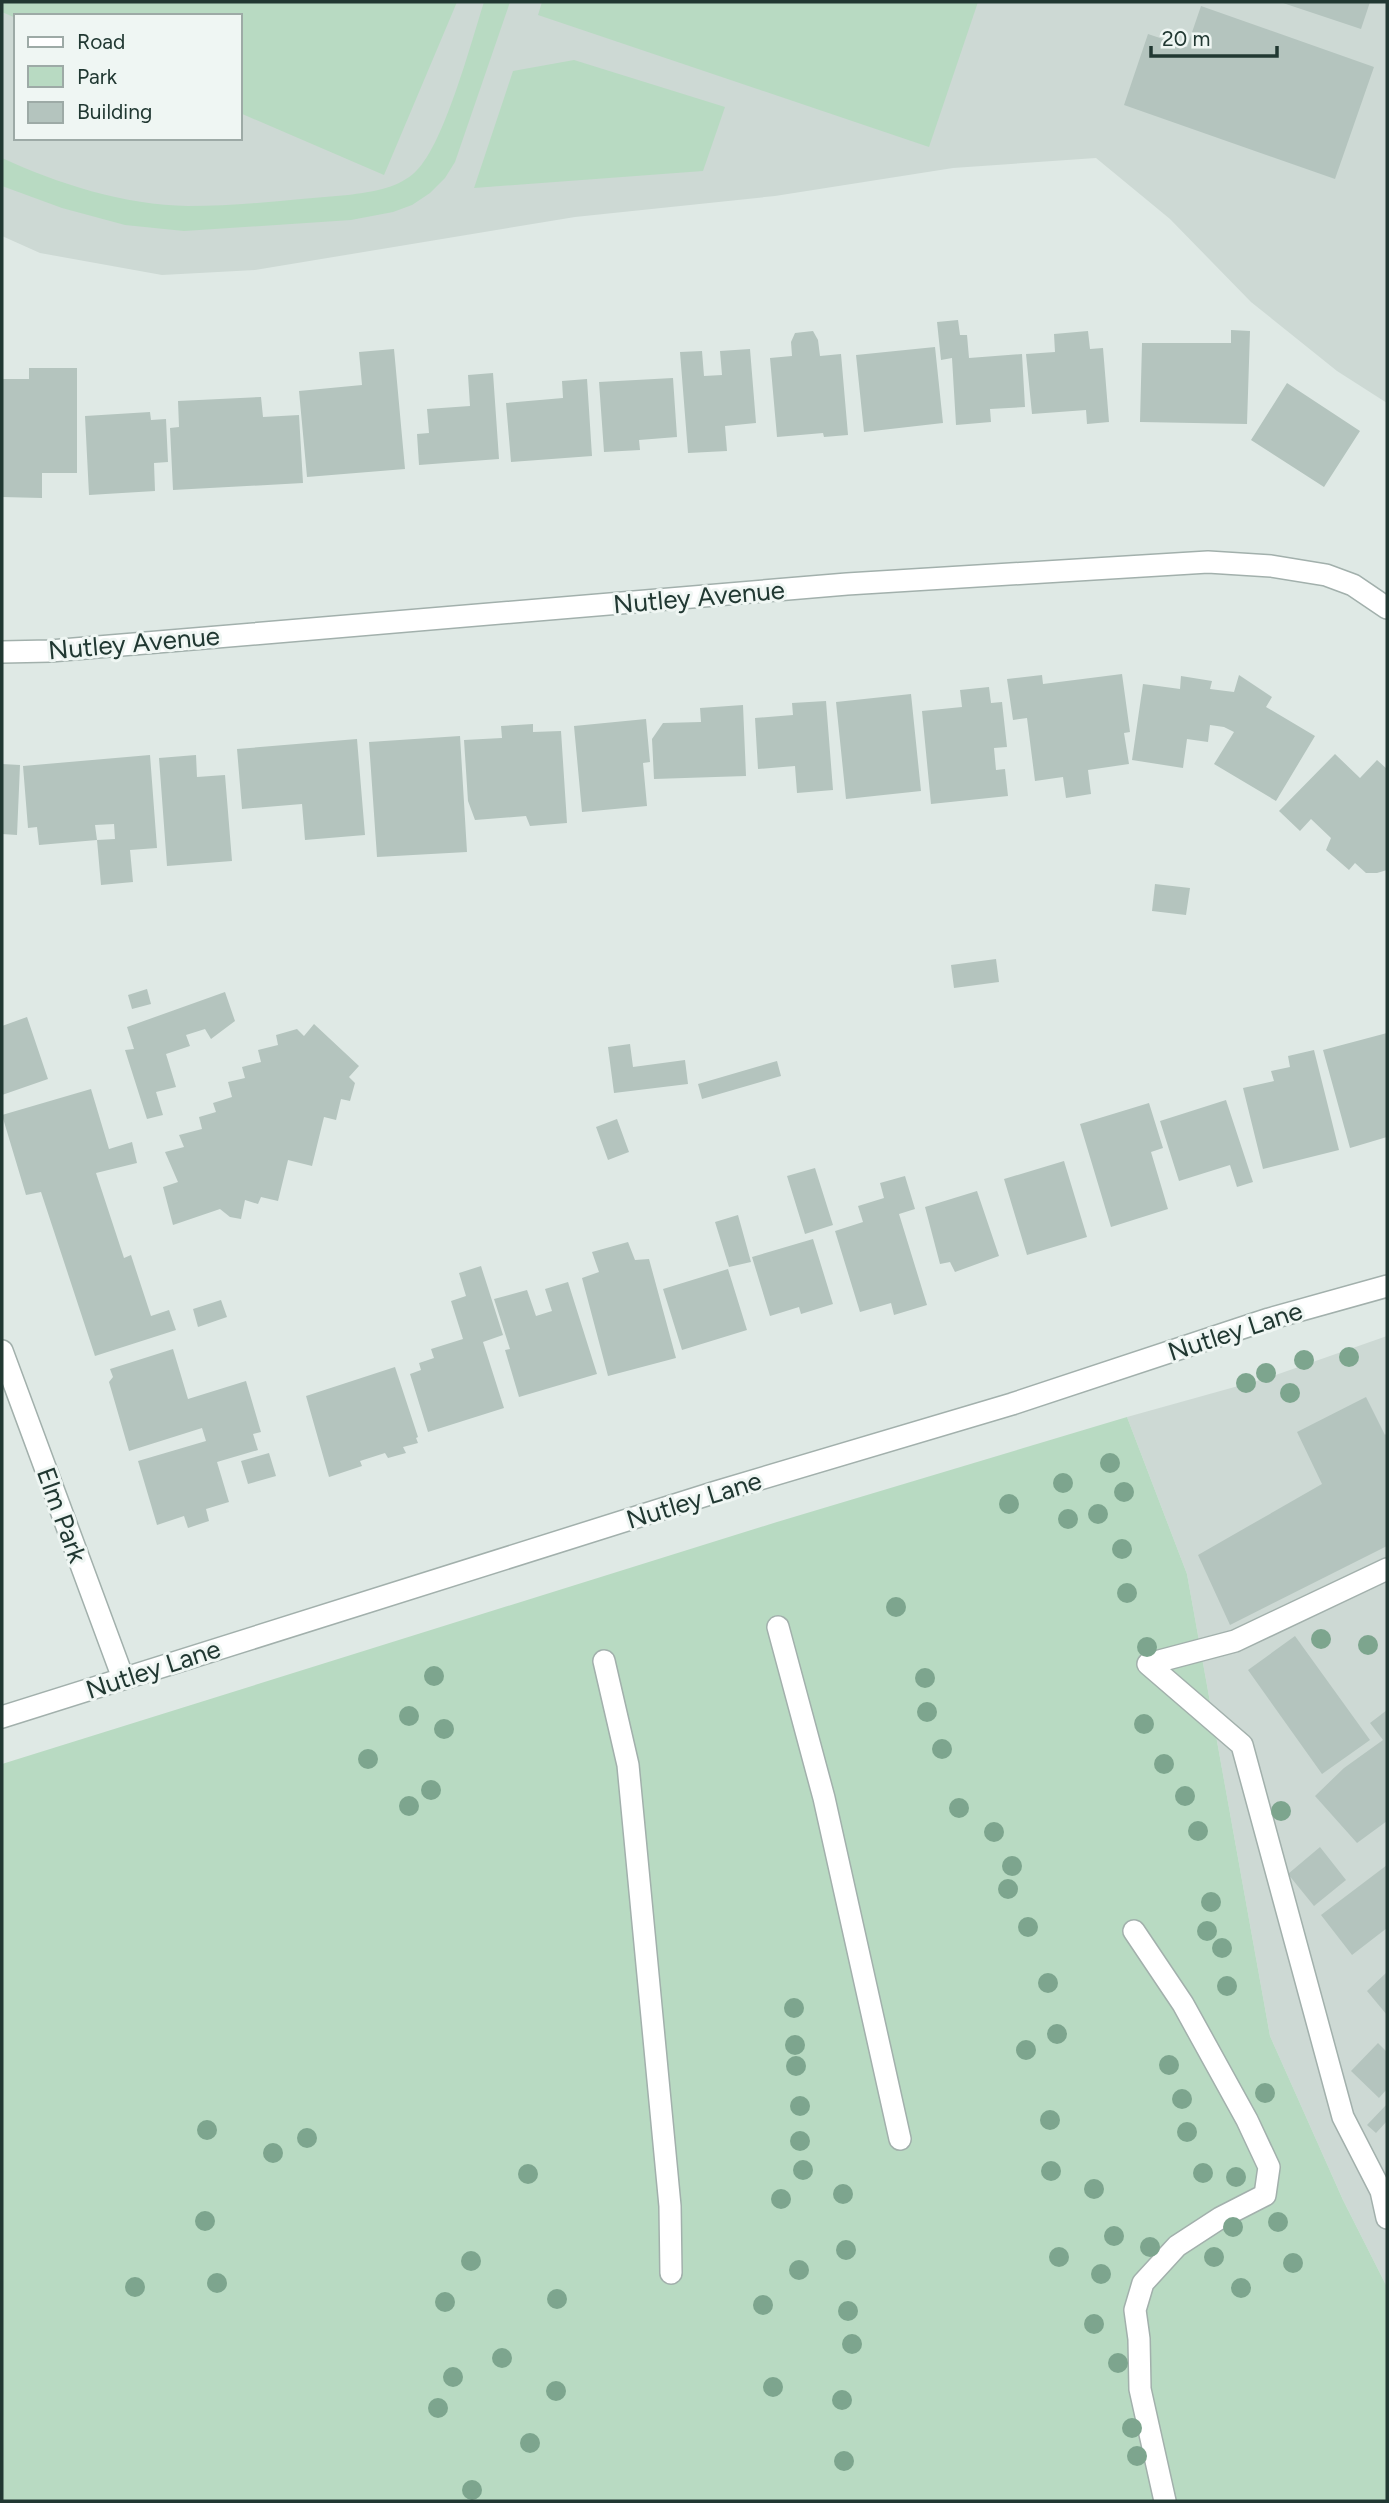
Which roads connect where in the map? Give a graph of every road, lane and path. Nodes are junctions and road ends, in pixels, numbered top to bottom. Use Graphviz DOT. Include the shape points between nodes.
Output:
graph roads {
  1 [pos="1387,608"];
  2 [pos="2,652"];
  3 [pos="1387,1286"];
  4 [pos="2,1351"];
  5 [pos="1387,1569"];
  6 [pos="778,1627"];
  7 [pos="604,1661"];
  8 [pos="123,1678"];
  9 [pos="2,1717"];
  10 [pos="1134,1931"];
  11 [pos="900,2139"];
  12 [pos="1384,2189"];
  13 [pos="1387,2218"];
  14 [pos="671,2273"];
  15 [pos="1165,2501"];
  1 -- 2 [label="street, Nutley Avenue" via="1353,585 1326,575 1208,562 847,584"];
  3 -- 8 [label="street, Nutley Lane"];
  4 -- 8 [label="street, Elm Park"];
  5 -- 12 [label="street" via="1235,1641 1148,1664 1242,1745 1343,2117"];
  6 -- 11 [label="street" via="824,1798"];
  7 -- 14 [label="street" via="628,1765 670,2206"];
  8 -- 9 [label="street, Nutley Lane"];
  10 -- 15 [label="street" via="1183,2004 1269,2167 1265,2195 1177,2245 1143,2283 1135,2310 1139,2389"];
  12 -- 13 [label="street"];
}
